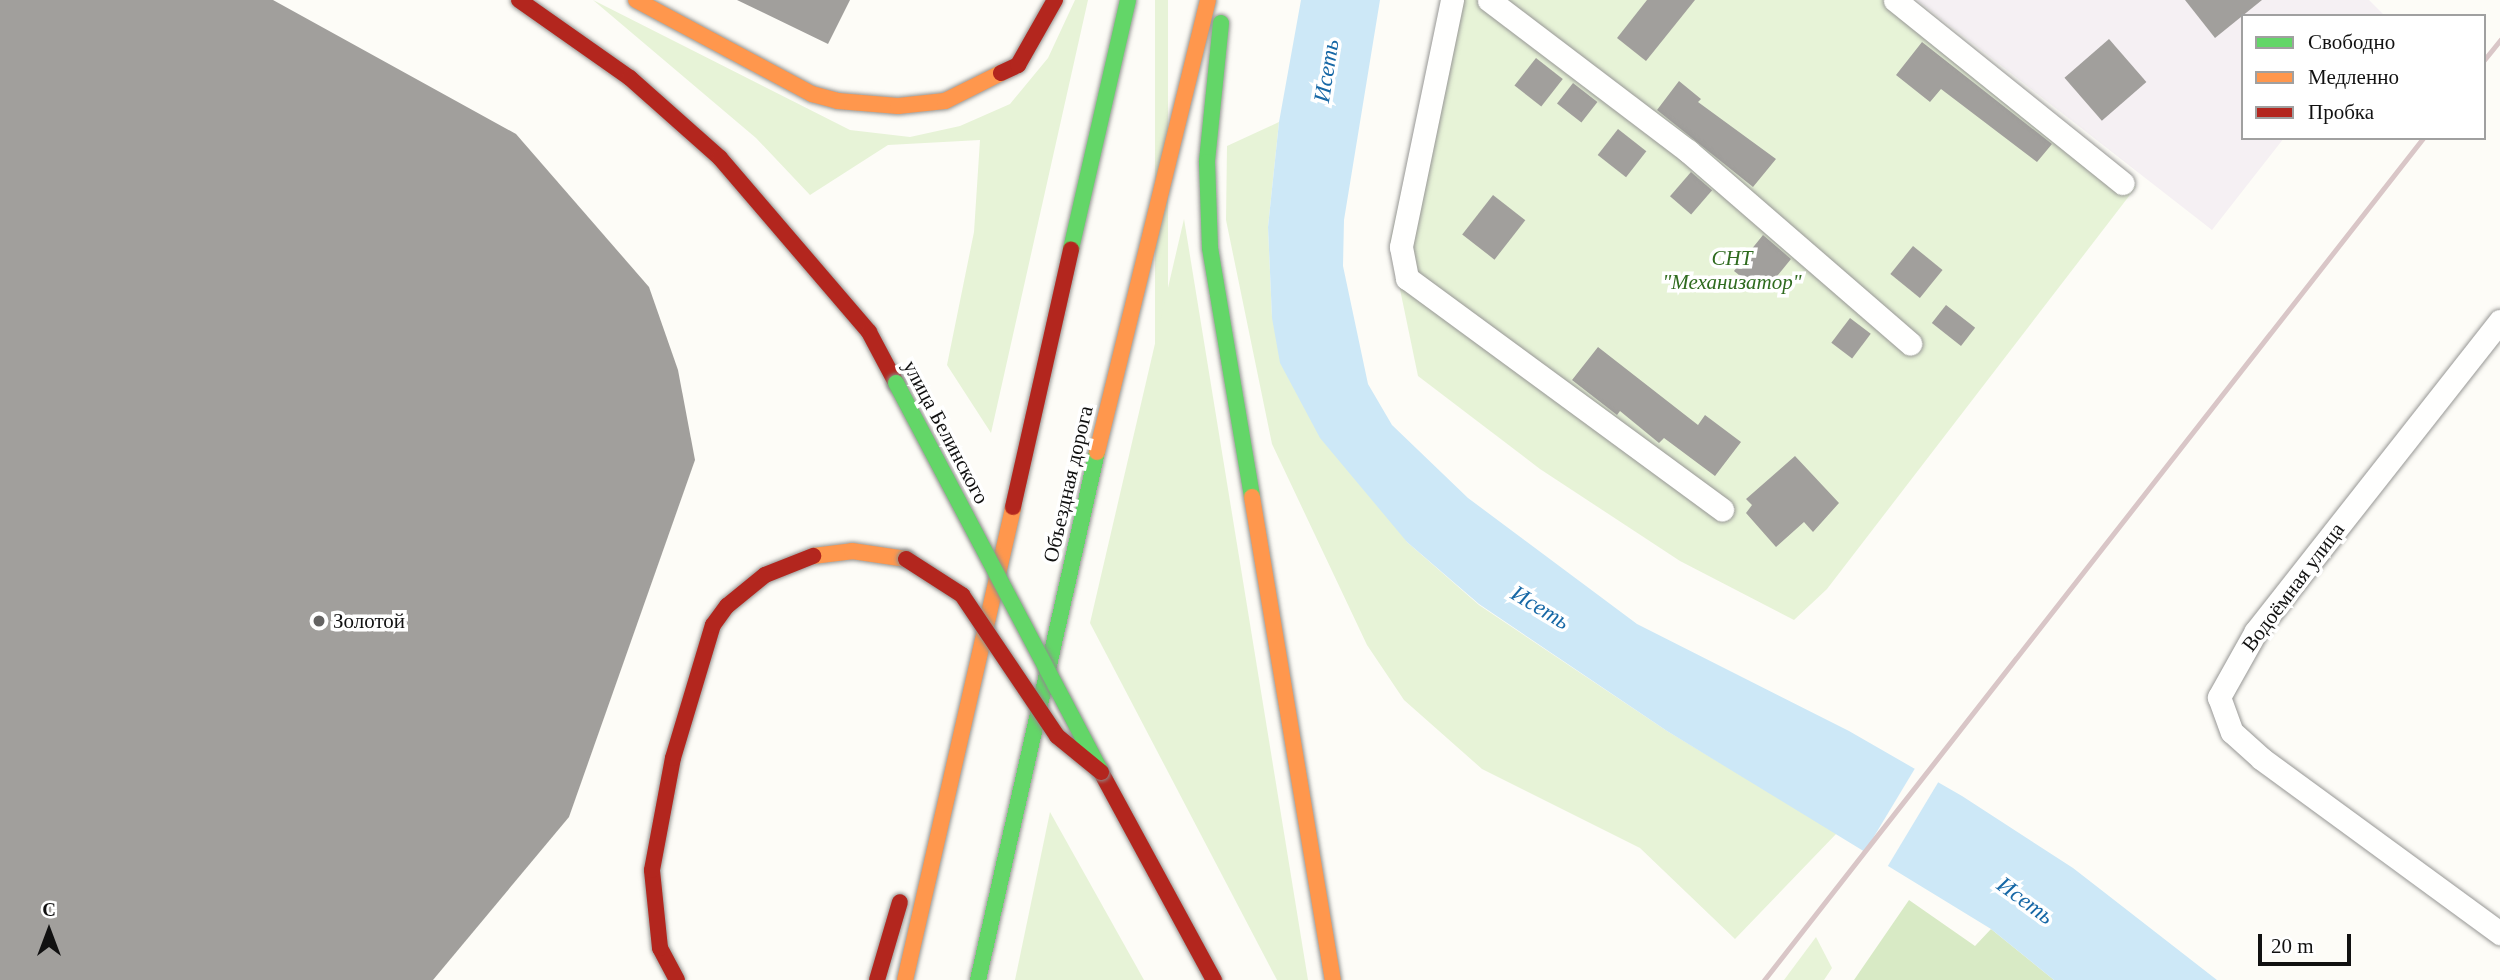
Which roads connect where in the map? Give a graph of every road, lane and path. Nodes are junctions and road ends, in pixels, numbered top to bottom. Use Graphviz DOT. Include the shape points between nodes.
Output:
graph roads {
  1 [pos="519,0"];
  2 [pos="636,0"];
  3 [pos="1055,0"];
  4 [pos="1128,0"];
  5 [pos="1208,0"];
  6 [pos="1223,0"];
  7 [pos="1452,0"];
  8 [pos="1489,0"];
  9 [pos="1895,0"];
  10 [pos="2123,183"];
  11 [pos="2500,321"];
  12 [pos="1910,343"];
  13 [pos="1722,509"];
  14 [pos="955,768"];
  15 [pos="1101,772"];
  16 [pos="2500,933"];
  17 [pos="677,980"];
  18 [pos="877,980"];
  19 [pos="905,980"];
  20 [pos="978,980"];
  21 [pos="1214,980"];
  22 [pos="1333,980"];
  1 -- 15 [label="main road, улица Белинского, bridge" via="630,78 720,158 869,332"];
  2 -- 3 [label="main road" via="811,94 898,106 945,101 1018,65"];
  4 -- 14 [label="main road"];
  5 -- 20 [label="main road, Объездная дорога" via="1124,332"];
  6 -- 22 [label="main road" via="1207,162 1210,248"];
  7 -- 13 [label="street" via="1401,247 1407,278"];
  8 -- 12 [label="street" via="1688,152"];
  9 -- 10 [label="street"];
  11 -- 16 [label="street, Водоёмная улица" via="2256,631 2219,697 2232,732 2262,759"];
  14 -- 18 [label="main road" via="909,875"];
  14 -- 19 [label="main road"];
  15 -- 17 [label="main road, bridge" via="1057,736 962,595 906,559 852,551 801,558 765,575 727,606 713,625 673,758 652,870 660,948"];
  15 -- 21 [label="main road, улица Белинского"];
}
